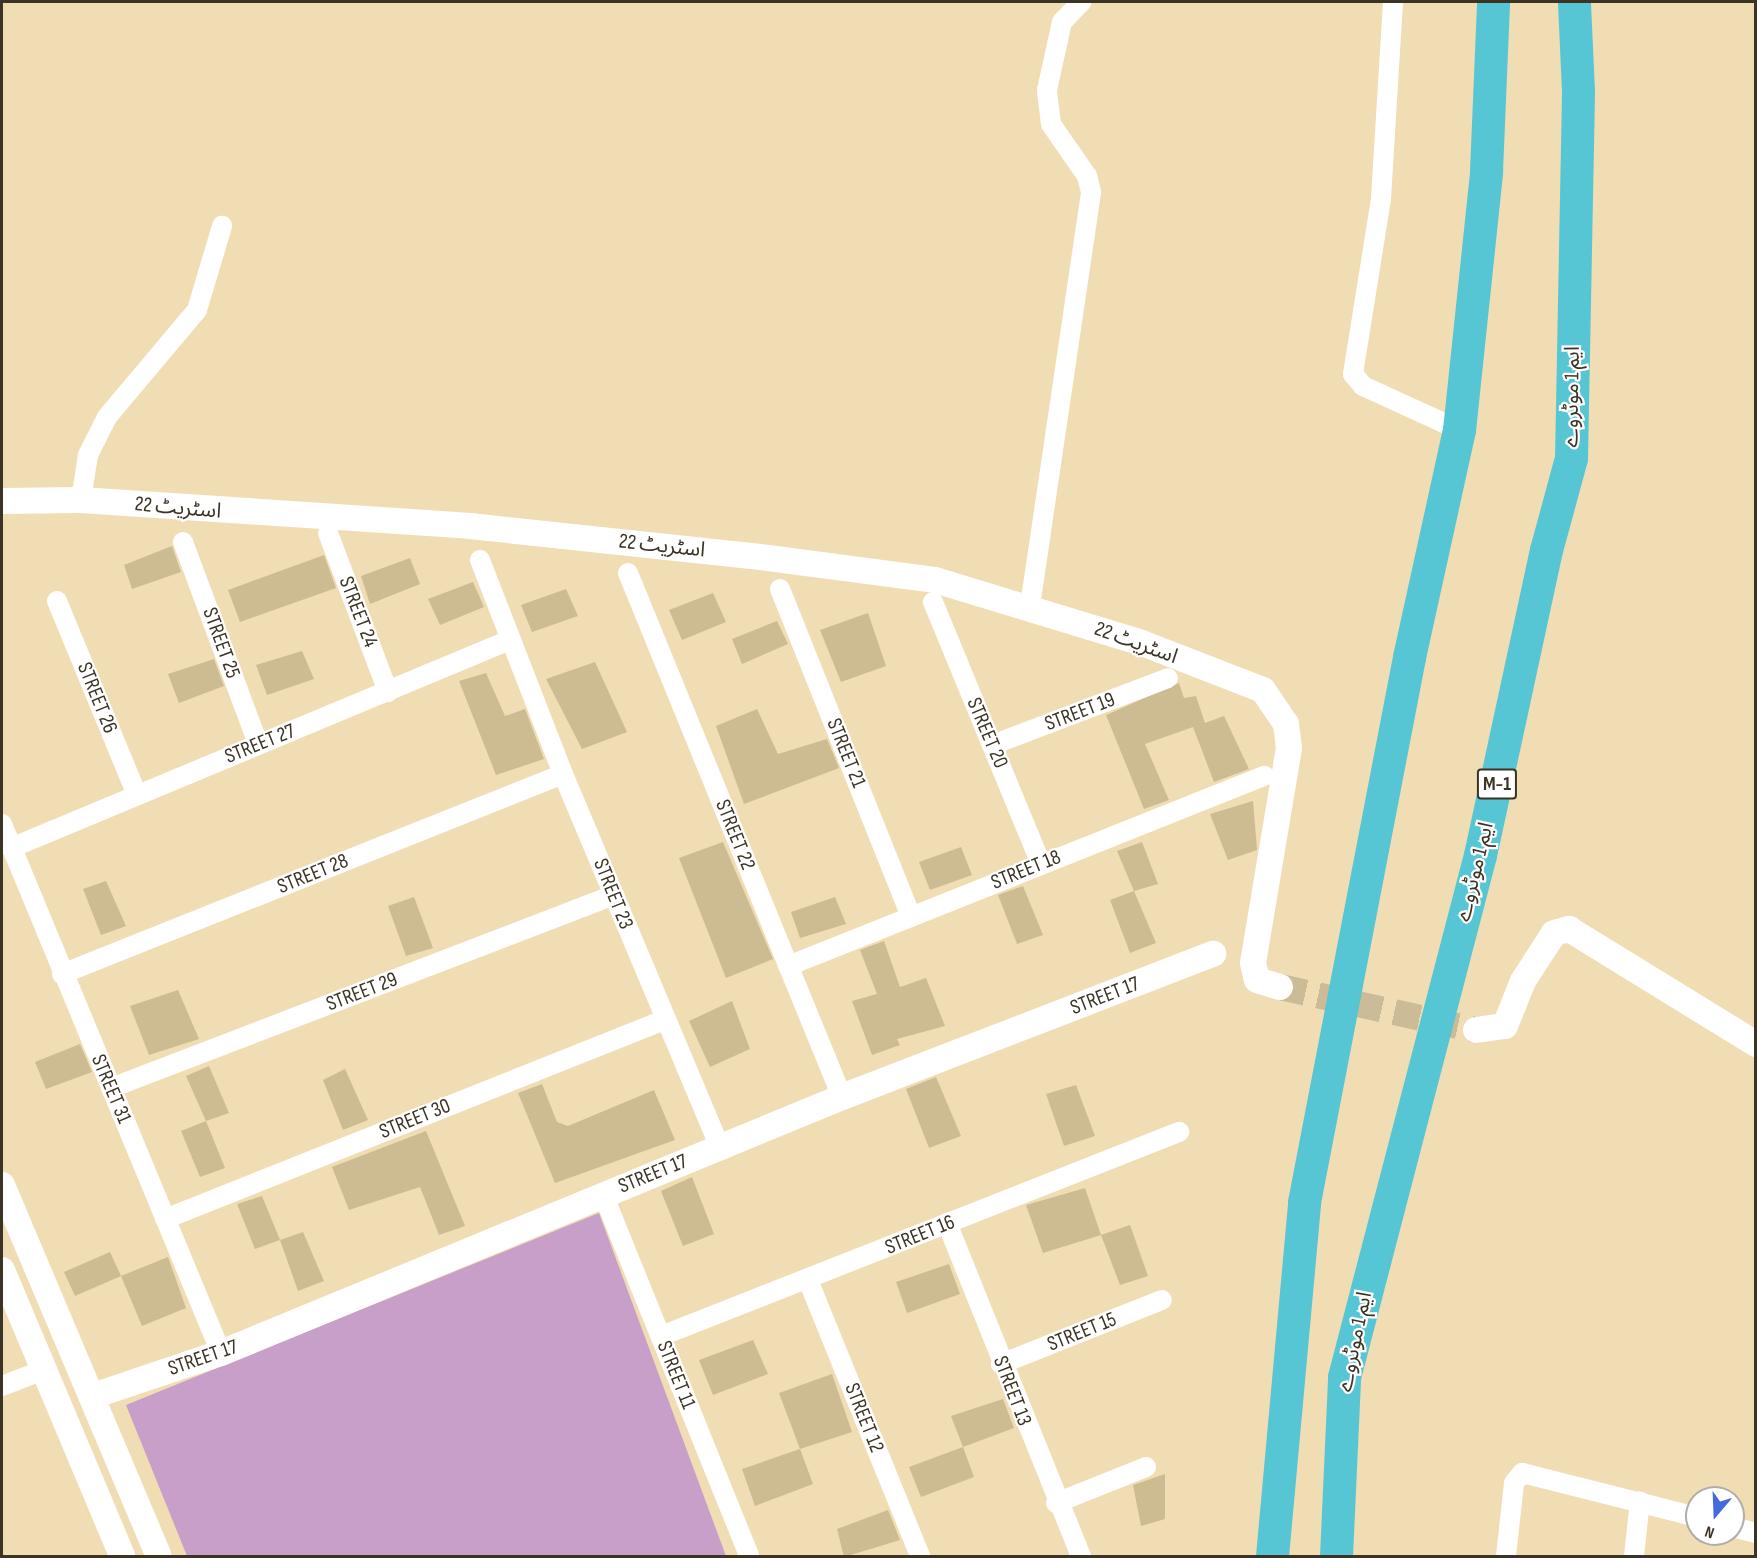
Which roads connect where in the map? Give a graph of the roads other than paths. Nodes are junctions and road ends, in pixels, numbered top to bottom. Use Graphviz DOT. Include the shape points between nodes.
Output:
graph roads {
  1 [pos="1081,2"];
  2 [pos="1393,2"];
  3 [pos="1493,2"];
  4 [pos="1574,2"];
  5 [pos="222,226"];
  6 [pos="1459,430"];
  7 [pos="81,500"];
  8 [pos="2,501"];
  9 [pos="328,533"];
  10 [pos="183,542"];
  11 [pos="480,560"];
  12 [pos="628,573"];
  13 [pos="780,590"];
  14 [pos="57,601"];
  15 [pos="933,602"];
  16 [pos="1030,606"];
  17 [pos="510,640"];
  18 [pos="1168,678"];
  19 [pos="388,692"];
  20 [pos="258,744"];
  21 [pos="992,745"];
  22 [pos="563,774"];
  23 [pos="1264,776"];
  24 [pos="137,795"];
  25 [pos="2,824"];
  26 [pos="11,848"];
  27 [pos="1041,864"];
  28 [pos="614,895"];
  29 [pos="911,916"];
  30 [pos="1213,954"];
  31 [pos="788,966"];
  32 [pos="63,974"];
  33 [pos="1280,987"];
  34 [pos="664,1020"];
  35 [pos="1476,1030"];
  36 [pos="1754,1040"];
  37 [pos="111,1088"];
  38 [pos="842,1097"];
  39 [pos="1179,1132"];
  40 [pos="720,1147"];
  41 [pos="2,1185"];
  42 [pos="603,1194"];
  43 [pos="165,1219"];
  44 [pos="947,1223"];
  45 [pos="2,1270"];
  46 [pos="808,1280"];
  47 [pos="1162,1300"];
  48 [pos="661,1336"];
  49 [pos="221,1353"];
  50 [pos="1001,1365"];
  51 [pos="41,1371"];
  52 [pos="2,1386"];
  53 [pos="93,1396"];
  54 [pos="1146,1467"];
  55 [pos="1640,1500"];
  56 [pos="1056,1503"];
  57 [pos="1685,1513"];
  58 [pos="122,1557"];
  59 [pos="159,1557"];
  60 [pos="749,1557"];
  61 [pos="920,1557"];
  62 [pos="1081,1557"];
  63 [pos="1272,1557"];
  64 [pos="1336,1557"];
  65 [pos="1506,1557"];
  66 [pos="1634,1557"];
  1 -- 16 [label="street" via="1062,22 1047,90 1051,124 1087,176 1091,192"];
  2 -- 6 [label="street" via="1381,200 1353,374 1363,386"];
  3 -- 6 [label="highway" via="1486,171"];
  4 -- 64 [label="highway, ایم 1 موٹروے / M-1" via="1578,91 1572,458 1546,550 1480,855 1344,1377"];
  5 -- 7 [label="street" via="198,310 107,417 88,455"];
  6 -- 63 [label="highway" via="1409,657 1304,1202"];
  7 -- 8 [label="street, اسٹریٹ 22"];
  7 -- 16 [label="street, اسٹریٹ 22" via="470,526 768,558 935,580"];
  9 -- 19 [label="street, STREET 24"];
  10 -- 20 [label="street, STREET 25"];
  11 -- 17 [label="street, STREET 23"];
  12 -- 31 [label="street, STREET 22"];
  13 -- 29 [label="street, STREET 21"];
  14 -- 24 [label="street, STREET 26"];
  15 -- 21 [label="street, STREET 20"];
  16 -- 33 [label="street, اسٹریٹ 22" via="1263,690 1286,724 1289,748 1253,963 1257,980"];
  17 -- 19 [label="street, STREET 27"];
  17 -- 22 [label="street, STREET 23"];
  18 -- 21 [label="street, STREET 19"];
  19 -- 20 [label="street, STREET 27"];
  20 -- 24 [label="street, STREET 27"];
  21 -- 27 [label="street, STREET 20"];
  22 -- 28 [label="street, STREET 23"];
  22 -- 32 [label="street, STREET 28"];
  23 -- 27 [label="street, STREET 18"];
  24 -- 26 [label="street, STREET 27"];
  25 -- 26 [label="street, STREET 31"];
  26 -- 32 [label="street, STREET 31"];
  27 -- 29 [label="street, STREET 18"];
  28 -- 34 [label="street, STREET 23"];
  28 -- 37 [label="street, STREET 29"];
  29 -- 31 [label="street, STREET 18"];
  30 -- 38 [label="street, STREET 17"];
  31 -- 38 [label="street, STREET 22"];
  32 -- 37 [label="street, STREET 31"];
  34 -- 40 [label="street, STREET 23"];
  34 -- 43 [label="street, STREET 30"];
  35 -- 36 [label="street" via="1505,1026 1548,941 1554,933 1569,929"];
  37 -- 43 [label="street, STREET 31"];
  38 -- 40 [label="street, STREET 17"];
  39 -- 44 [label="street, STREET 16"];
  40 -- 42 [label="street, STREET 17"];
  41 -- 53 [label="street"];
  42 -- 48 [label="street, STREET 11"];
  42 -- 49 [label="street, STREET 17"];
  43 -- 49 [label="street, STREET 31"];
  44 -- 46 [label="street, STREET 16"];
  44 -- 50 [label="street, STREET 13"];
  45 -- 51 [label="street"];
  46 -- 48 [label="street, STREET 16"];
  46 -- 61 [label="street, STREET 12"];
  47 -- 50 [label="street, STREET 15"];
  48 -- 60 [label="street, STREET 11"];
  49 -- 53 [label="street, STREET 17"];
  50 -- 56 [label="street, STREET 13"];
  51 -- 52 [label="street"];
  51 -- 58 [label="street"];
  53 -- 59 [label="street"];
  54 -- 56 [label="street"];
  55 -- 57 [label="street"];
  55 -- 65 [label="street" via="1522,1473 1514,1483"];
  55 -- 66 [label="street"];
  56 -- 62 [label="street, STREET 13"];
}
